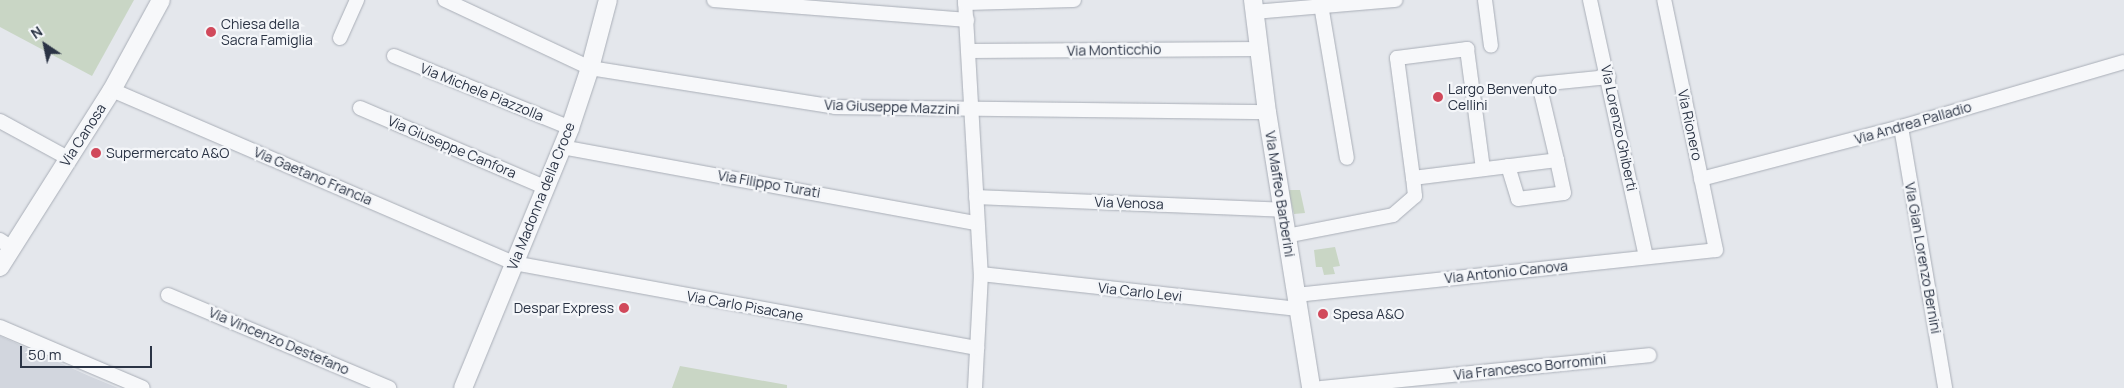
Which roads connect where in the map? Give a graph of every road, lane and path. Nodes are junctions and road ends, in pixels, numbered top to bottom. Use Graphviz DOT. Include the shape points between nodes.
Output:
graph roads {
  1 [pos="161,0"];
  2 [pos="357,0"];
  3 [pos="445,0"];
  4 [pos="608,0"];
  5 [pos="714,0"];
  6 [pos="1074,0"];
  7 [pos="1395,0"];
  8 [pos="1485,0"];
  9 [pos="1590,0"];
  10 [pos="1664,0"];
  11 [pos="965,2"];
  12 [pos="1321,5"];
  13 [pos="1254,6"];
  14 [pos="967,20"];
  15 [pos="340,38"];
  16 [pos="1491,46"];
  17 [pos="1260,49"];
  18 [pos="969,51"];
  19 [pos="394,56"];
  20 [pos="2124,62"];
  21 [pos="590,68"];
  22 [pos="1609,77"];
  23 [pos="112,90"];
  24 [pos="360,108"];
  25 [pos="971,109"];
  26 [pos="1267,112"];
  27 [pos="0,121"];
  28 [pos="1901,127"];
  29 [pos="570,128"];
  30 [pos="561,147"];
  31 [pos="68,158"];
  32 [pos="1346,158"];
  33 [pos="1557,160"];
  34 [pos="1508,166"];
  35 [pos="1483,169"];
  36 [pos="1413,178"];
  37 [pos="1701,179"];
  38 [pos="544,187"];
  39 [pos="976,196"];
  40 [pos="1282,210"];
  41 [pos="977,223"];
  42 [pos="1286,236"];
  43 [pos="6,244"];
  44 [pos="1716,250"];
  45 [pos="1646,257"];
  46 [pos="513,263"];
  47 [pos="0,267"];
  48 [pos="981,274"];
  49 [pos="168,295"];
  50 [pos="1297,302"];
  51 [pos="0,327"];
  52 [pos="978,348"];
  53 [pos="1649,355"];
  54 [pos="143,388"];
  55 [pos="389,388"];
  56 [pos="463,388"];
  57 [pos="975,388"];
  58 [pos="1311,388"];
  59 [pos="1321,388"];
  60 [pos="1945,388"];
  1 -- 23 [label="street, Via Canosa"];
  2 -- 15 [label="street"];
  3 -- 21 [label="street, Via Giuseppe Mazzini"];
  4 -- 21 [label="street, Via Madonna della Croce"];
  5 -- 14 [label="street"];
  6 -- 11 [label="street"];
  7 -- 12 [label="street"];
  8 -- 16 [label="street"];
  9 -- 22 [label="street, Via Lorenzo Ghiberti"];
  10 -- 37 [label="street, Via Rionero"];
  11 -- 14 [label="street"];
  12 -- 13 [label="street"];
  12 -- 32 [label="street"];
  13 -- 17 [label="street, Via Maffeo Barberini"];
  14 -- 18 [label="street"];
  17 -- 18 [label="street, Via Monticchio"];
  17 -- 26 [label="street, Via Maffeo Barberini"];
  18 -- 25 [label="street"];
  19 -- 29 [label="street, Via Michele Piazzolla"];
  20 -- 28 [label="street, Via Andrea Palladio"];
  21 -- 25 [label="street, Via Giuseppe Mazzini" via="835,107"];
  21 -- 29 [label="street, Via Madonna della Croce"];
  22 -- 33 [label="street" via="1540,84"];
  22 -- 45 [label="street, Via Lorenzo Ghiberti"];
  23 -- 31 [label="street, Via Canosa"];
  23 -- 46 [label="street, Via Gaetano Francia"];
  24 -- 38 [label="street, Via Giuseppe Canfora"];
  25 -- 26 [label="street, Via Giuseppe Mazzini"];
  25 -- 39 [label="street"];
  26 -- 40 [label="street, Via Maffeo Barberini"];
  27 -- 31 [label="street"];
  28 -- 37 [label="street, Via Andrea Palladio"];
  28 -- 60 [label="street, Via Gian Lorenzo Bernini"];
  29 -- 30 [label="street, Via Madonna della Croce"];
  30 -- 38 [label="street, Via Madonna della Croce"];
  30 -- 41 [label="street, Via Filippo Turati"];
  31 -- 43 [label="street, Via Canosa"];
  33 -- 34 [label="street"];
  33 -- 34 [label="street" via="1564,193 1518,199"];
  34 -- 35 [label="street"];
  35 -- 36 [label="street"];
  35 -- 36 [label="street" via="1467,49 1398,58"];
  36 -- 42 [label="street" via="1415,196 1393,215"];
  37 -- 44 [label="street, Via Rionero"];
  38 -- 46 [label="street, Via Madonna della Croce"];
  39 -- 40 [label="street, Via Venosa"];
  39 -- 41 [label="street"];
  40 -- 42 [label="street, Via Maffeo Barberini"];
  41 -- 48 [label="street"];
  42 -- 50 [label="street, Via Maffeo Barberini"];
  43 -- 47 [label="street, Via Canosa"];
  44 -- 45 [label="street, Via Antonio Canova"];
  45 -- 50 [label="street, Via Antonio Canova"];
  46 -- 52 [label="street, Via Carlo Pisacane"];
  46 -- 56 [label="street, Via Madonna della Croce"];
  48 -- 50 [label="street, Via Carlo Levi"];
  48 -- 52 [label="street"];
  49 -- 55 [label="street, Via Vincenzo Destefano"];
  50 -- 58 [label="street, Via Maffeo Barberini"];
  51 -- 54 [label="street"];
  52 -- 57 [label="street"];
  53 -- 59 [label="street, Via Francesco Borromini"];
}
